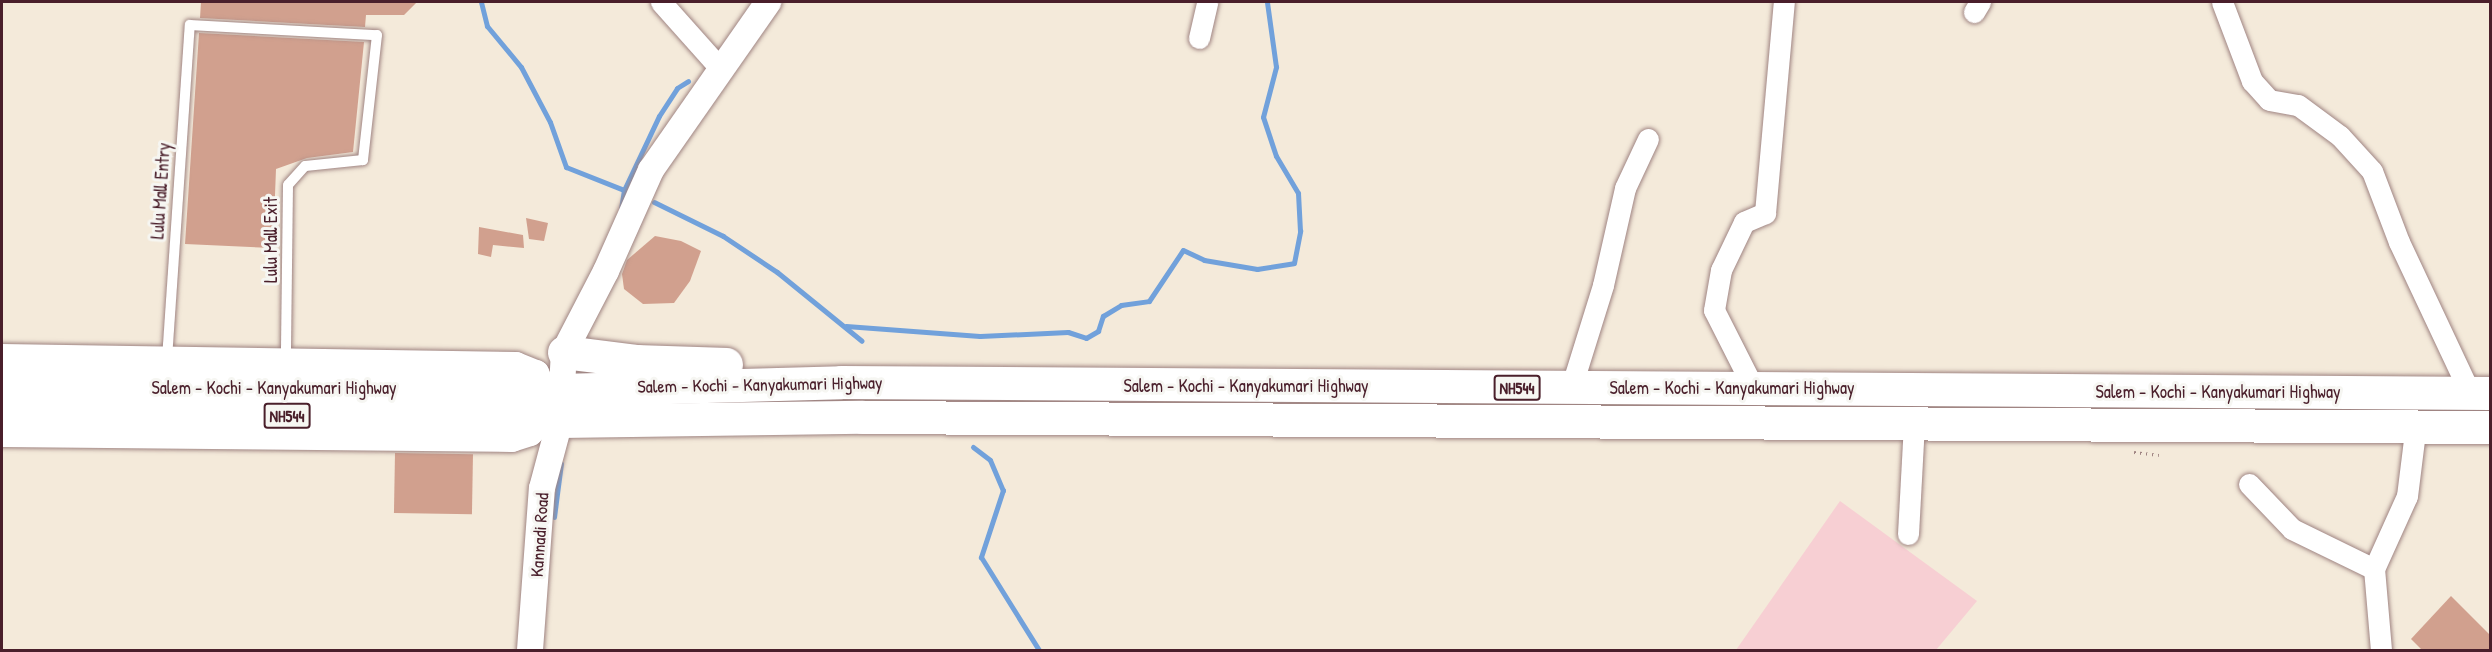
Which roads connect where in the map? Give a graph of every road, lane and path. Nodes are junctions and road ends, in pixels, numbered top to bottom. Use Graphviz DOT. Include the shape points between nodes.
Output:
graph roads {
  1 [pos="661,2"];
  2 [pos="768,2"];
  3 [pos="1208,2"];
  4 [pos="1784,2"];
  5 [pos="2222,2"];
  6 [pos="377,35"];
  7 [pos="1199,38"];
  8 [pos="719,67"];
  9 [pos="1648,138"];
  10 [pos="564,352"];
  11 [pos="2,357"];
  12 [pos="167,360"];
  13 [pos="286,362"];
  14 [pos="808,383"];
  15 [pos="2,385"];
  16 [pos="1753,387"];
  17 [pos="1571,388"];
  18 [pos="2480,393"];
  19 [pos="552,405"];
  20 [pos="2,413"];
  21 [pos="1914,424"];
  22 [pos="2416,424"];
  23 [pos="2490,427"];
  24 [pos="2,435"];
  25 [pos="2128,451"];
  26 [pos="2159,455"];
  27 [pos="2249,484"];
  28 [pos="1908,534"];
  29 [pos="2374,569"];
  30 [pos="530,651"];
  31 [pos="2381,651"];
  1 -- 8 [label="street"];
  2 -- 8 [label="street"];
  3 -- 7 [label="street"];
  4 -- 16 [label="street" via="1765,213 1744,222 1721,270 1714,310"];
  5 -- 18 [label="street" via="2252,81 2263,94 2269,100 2298,105 2340,136 2372,171 2399,242"];
  6 -- 12 [label="lane, Lulu Mall Entry" via="190,25"];
  6 -- 13 [label="lane, Lulu Mall Exit" via="363,160 305,166 288,185"];
  8 -- 10 [label="street" via="651,170"];
  9 -- 17 [label="street" via="1624,188 1603,285"];
  10 -- 14 [label="highway" via="784,369"];
  10 -- 19 [label="street, Kannadi Road"];
  11 -- 12 [label="street"];
  12 -- 13 [label="street"];
  13 -- 19 [label="street" via="516,365 536,373"];
  14 -- 17 [label="highway, Salem - Kochi - Kanyakumari Highway / NH544"];
  14 -- 19 [label="highway, Salem - Kochi - Kanyakumari Highway / NH544"];
  15 -- 19 [label="highway, Salem - Kochi - Kanyakumari Highway / NH544"];
  16 -- 17 [label="highway, Salem - Kochi - Kanyakumari Highway / NH544"];
  16 -- 18 [label="highway, Salem - Kochi - Kanyakumari Highway / NH544"];
  19 -- 20 [label="highway, Salem - Kochi - Kanyakumari Highway / NH544"];
  19 -- 21 [label="highway, Salem - Kochi - Kanyakumari Highway / NH544" via="874,417"];
  19 -- 24 [label="street" via="530,433 512,438"];
  19 -- 30 [label="street, Kannadi Road"];
  21 -- 22 [label="highway, Salem - Kochi - Kanyakumari Highway / NH544"];
  21 -- 28 [label="street"];
  22 -- 23 [label="highway, Salem - Kochi - Kanyakumari Highway / NH544"];
  22 -- 29 [label="street" via="2407,496"];
  25 -- 26 [label="path"];
  27 -- 29 [label="street" via="2292,529"];
  29 -- 31 [label="street"];
}
